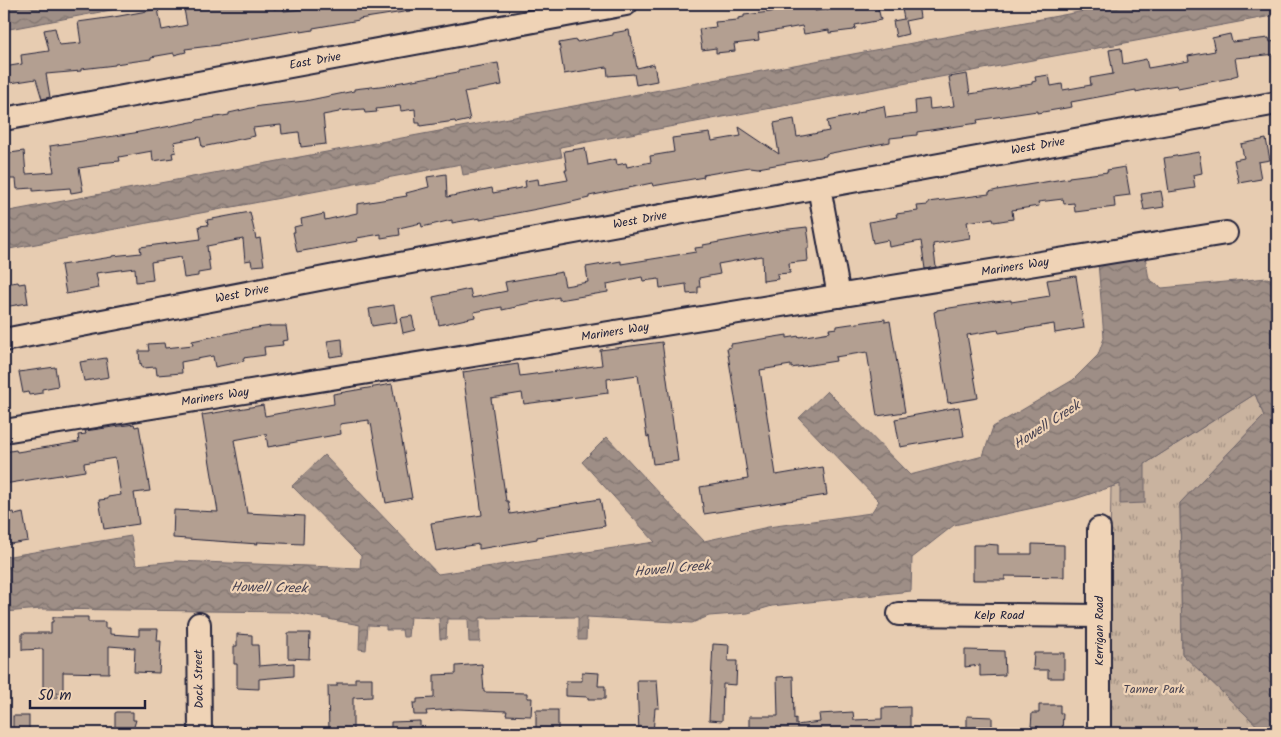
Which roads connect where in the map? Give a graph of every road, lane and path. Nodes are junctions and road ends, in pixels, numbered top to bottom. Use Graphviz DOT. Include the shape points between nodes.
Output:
graph roads {
  1 [pos="626,4"];
  2 [pos="1277,103"];
  3 [pos="4,119"];
  4 [pos="819,187"];
  5 [pos="1226,233"];
  6 [pos="839,296"];
  7 [pos="4,340"];
  8 [pos="4,431"];
  9 [pos="1099,529"];
  10 [pos="899,614"];
  11 [pos="1099,616"];
  12 [pos="199,624"];
  13 [pos="200,733"];
  14 [pos="1098,733"];
  1 -- 3 [label="street, East Drive"];
  2 -- 4 [label="street, West Drive"];
  4 -- 6 [label="street"];
  4 -- 7 [label="street, West Drive"];
  5 -- 6 [label="street, Mariners Way"];
  6 -- 8 [label="street, Mariners Way"];
  9 -- 11 [label="street, Kerrigan Road"];
  10 -- 11 [label="street, Kelp Road"];
  11 -- 14 [label="street, Kerrigan Road"];
  12 -- 13 [label="street, Dock Street"];
}
